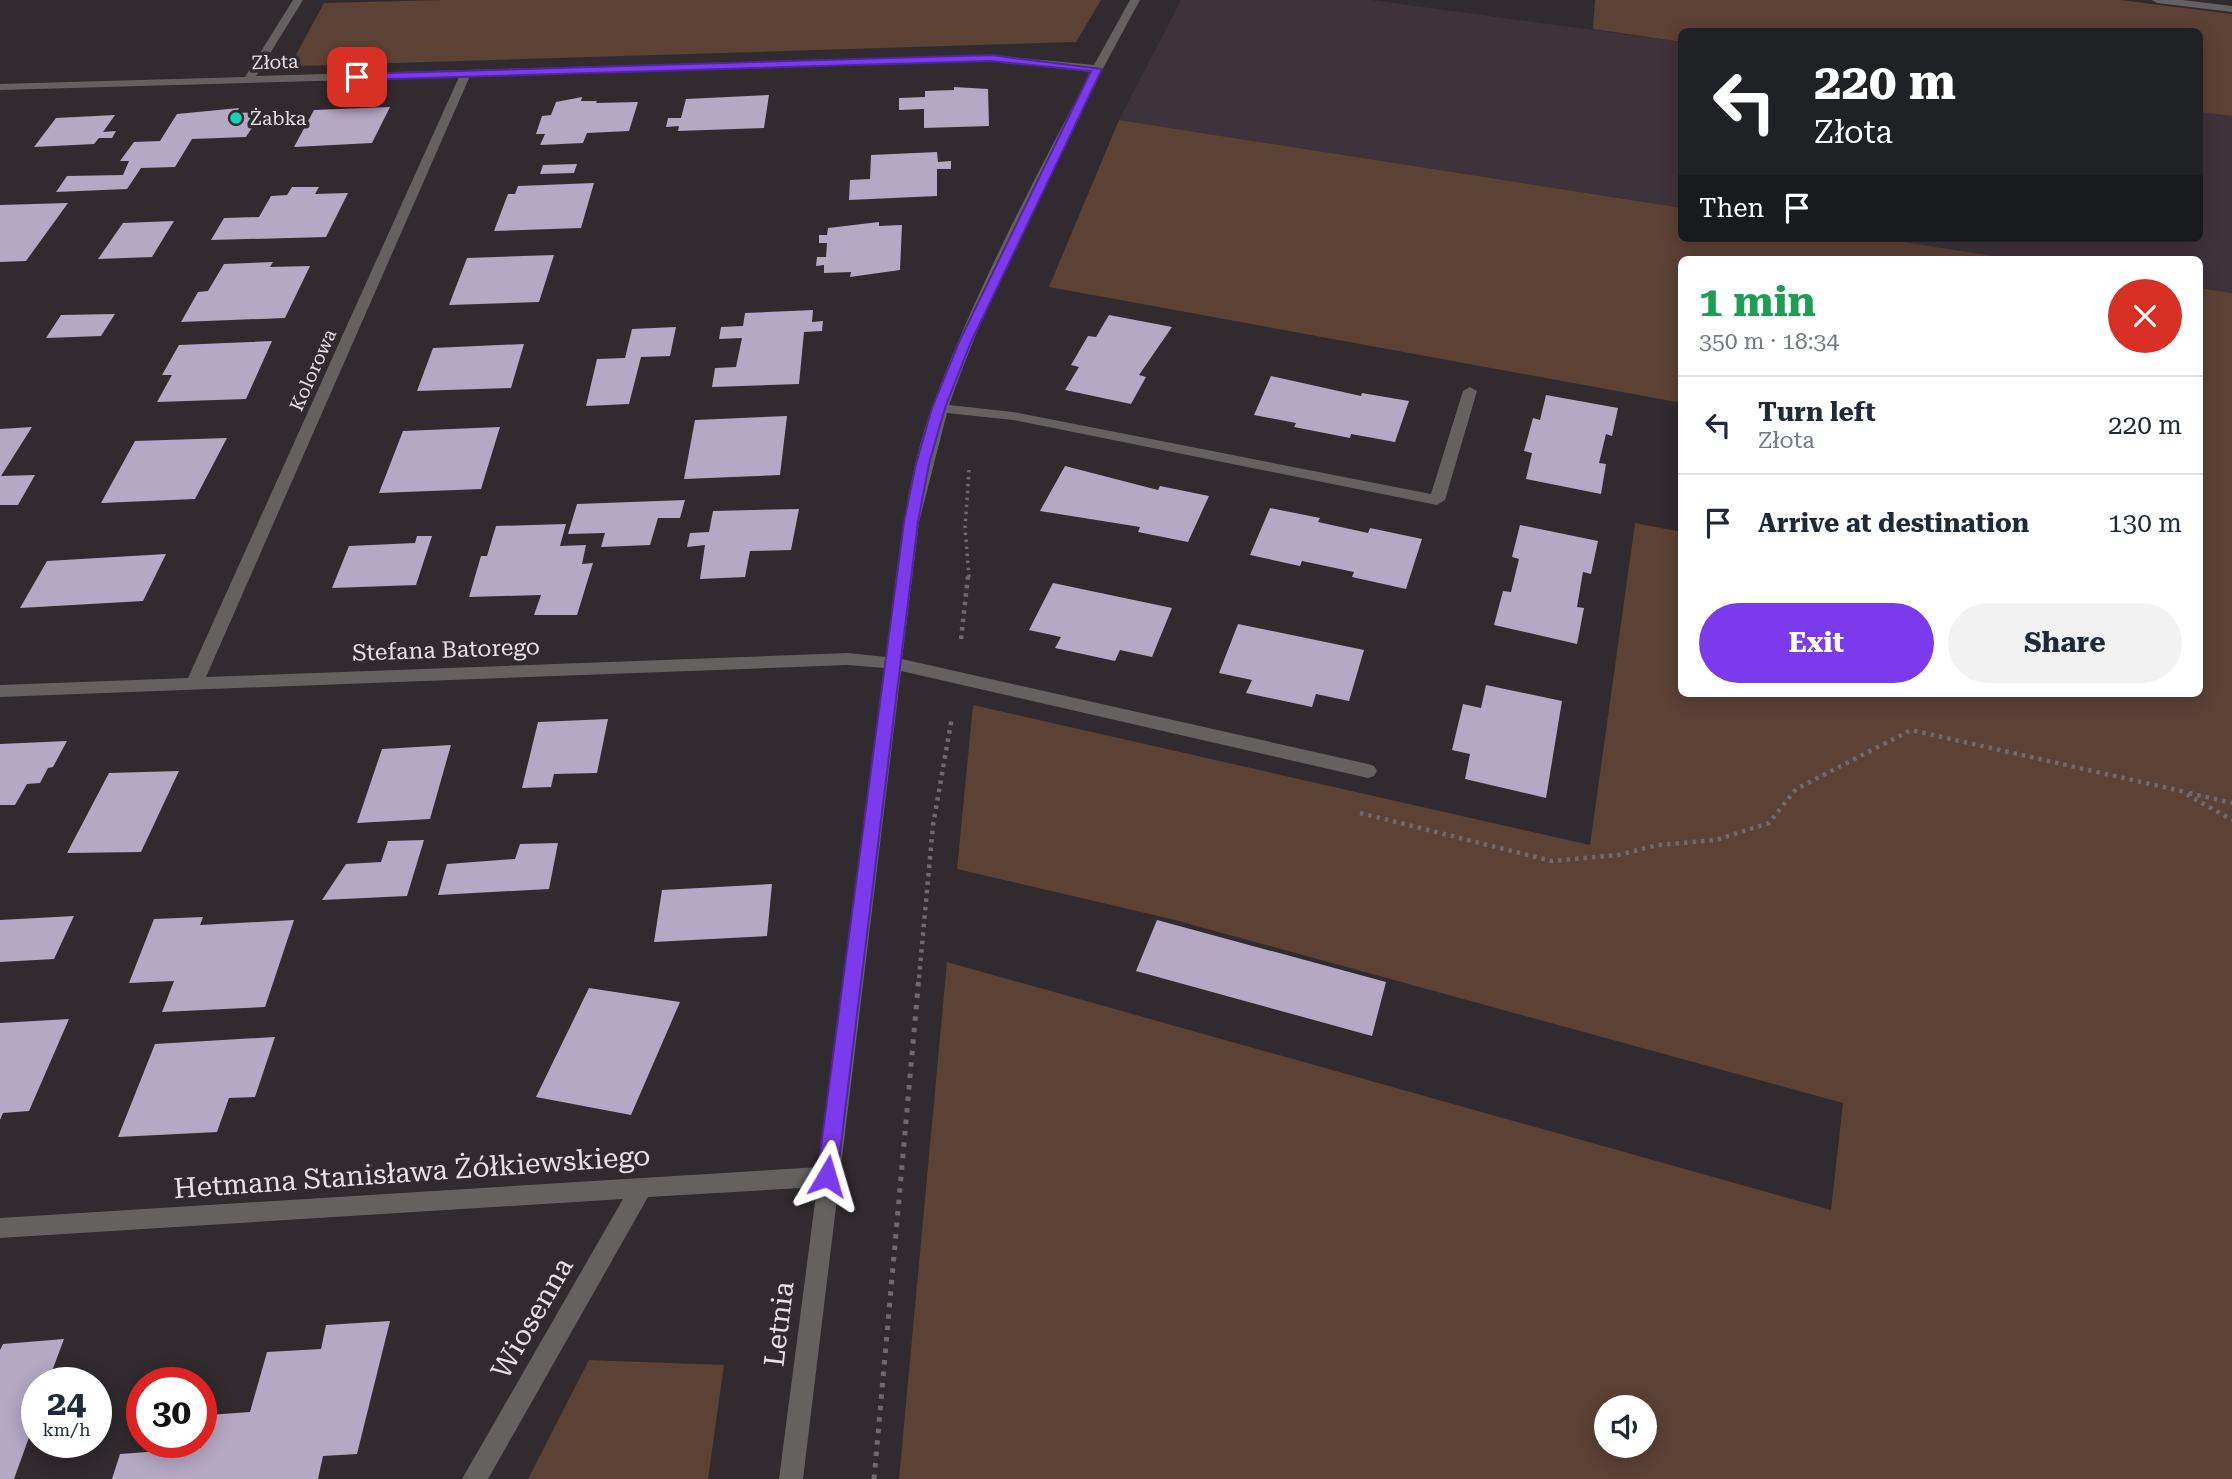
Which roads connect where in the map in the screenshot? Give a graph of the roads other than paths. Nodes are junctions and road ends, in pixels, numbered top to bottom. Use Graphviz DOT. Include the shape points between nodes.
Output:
graph roads {
  1 [pos="298,0"];
  2 [pos="1135,0"];
  3 [pos="2157,0"];
  4 [pos="2232,9"];
  5 [pos="1097,69"];
  6 [pos="466,74"];
  7 [pos="248,81"];
  8 [pos="0,88"];
  9 [pos="1470,391"];
  10 [pos="939,408"];
  11 [pos="893,663"];
  12 [pos="195,682"];
  13 [pos="0,691"];
  14 [pos="1368,771"];
  15 [pos="827,1176"];
  16 [pos="642,1186"];
  17 [pos="0,1228"];
  18 [pos="474,1479"];
  19 [pos="791,1479"];
  1 -- 7 [label="street"];
  2 -- 5 [label="street"];
  3 -- 4 [label="street"];
  5 -- 6 [label="street, Złota" via="991,58"];
  5 -- 10 [label="street" via="965,342"];
  6 -- 7 [label="street, Złota"];
  6 -- 12 [label="street, Kolorowa"];
  7 -- 8 [label="street, Złota"];
  9 -- 10 [label="street" via="1437,500 984,412"];
  10 -- 11 [label="street" via="911,522"];
  11 -- 12 [label="street, Stefana Batorego" via="848,659"];
  11 -- 14 [label="street, Stefana Batorego"];
  11 -- 15 [label="street"];
  12 -- 13 [label="street, Stefana Batorego"];
  15 -- 16 [label="street, Hetmana Stanisława Żółkiewskiego"];
  15 -- 19 [label="street, Letnia"];
  16 -- 17 [label="street, Hetmana Stanisława Żółkiewskiego"];
  16 -- 18 [label="street, Wiosenna"];
}
